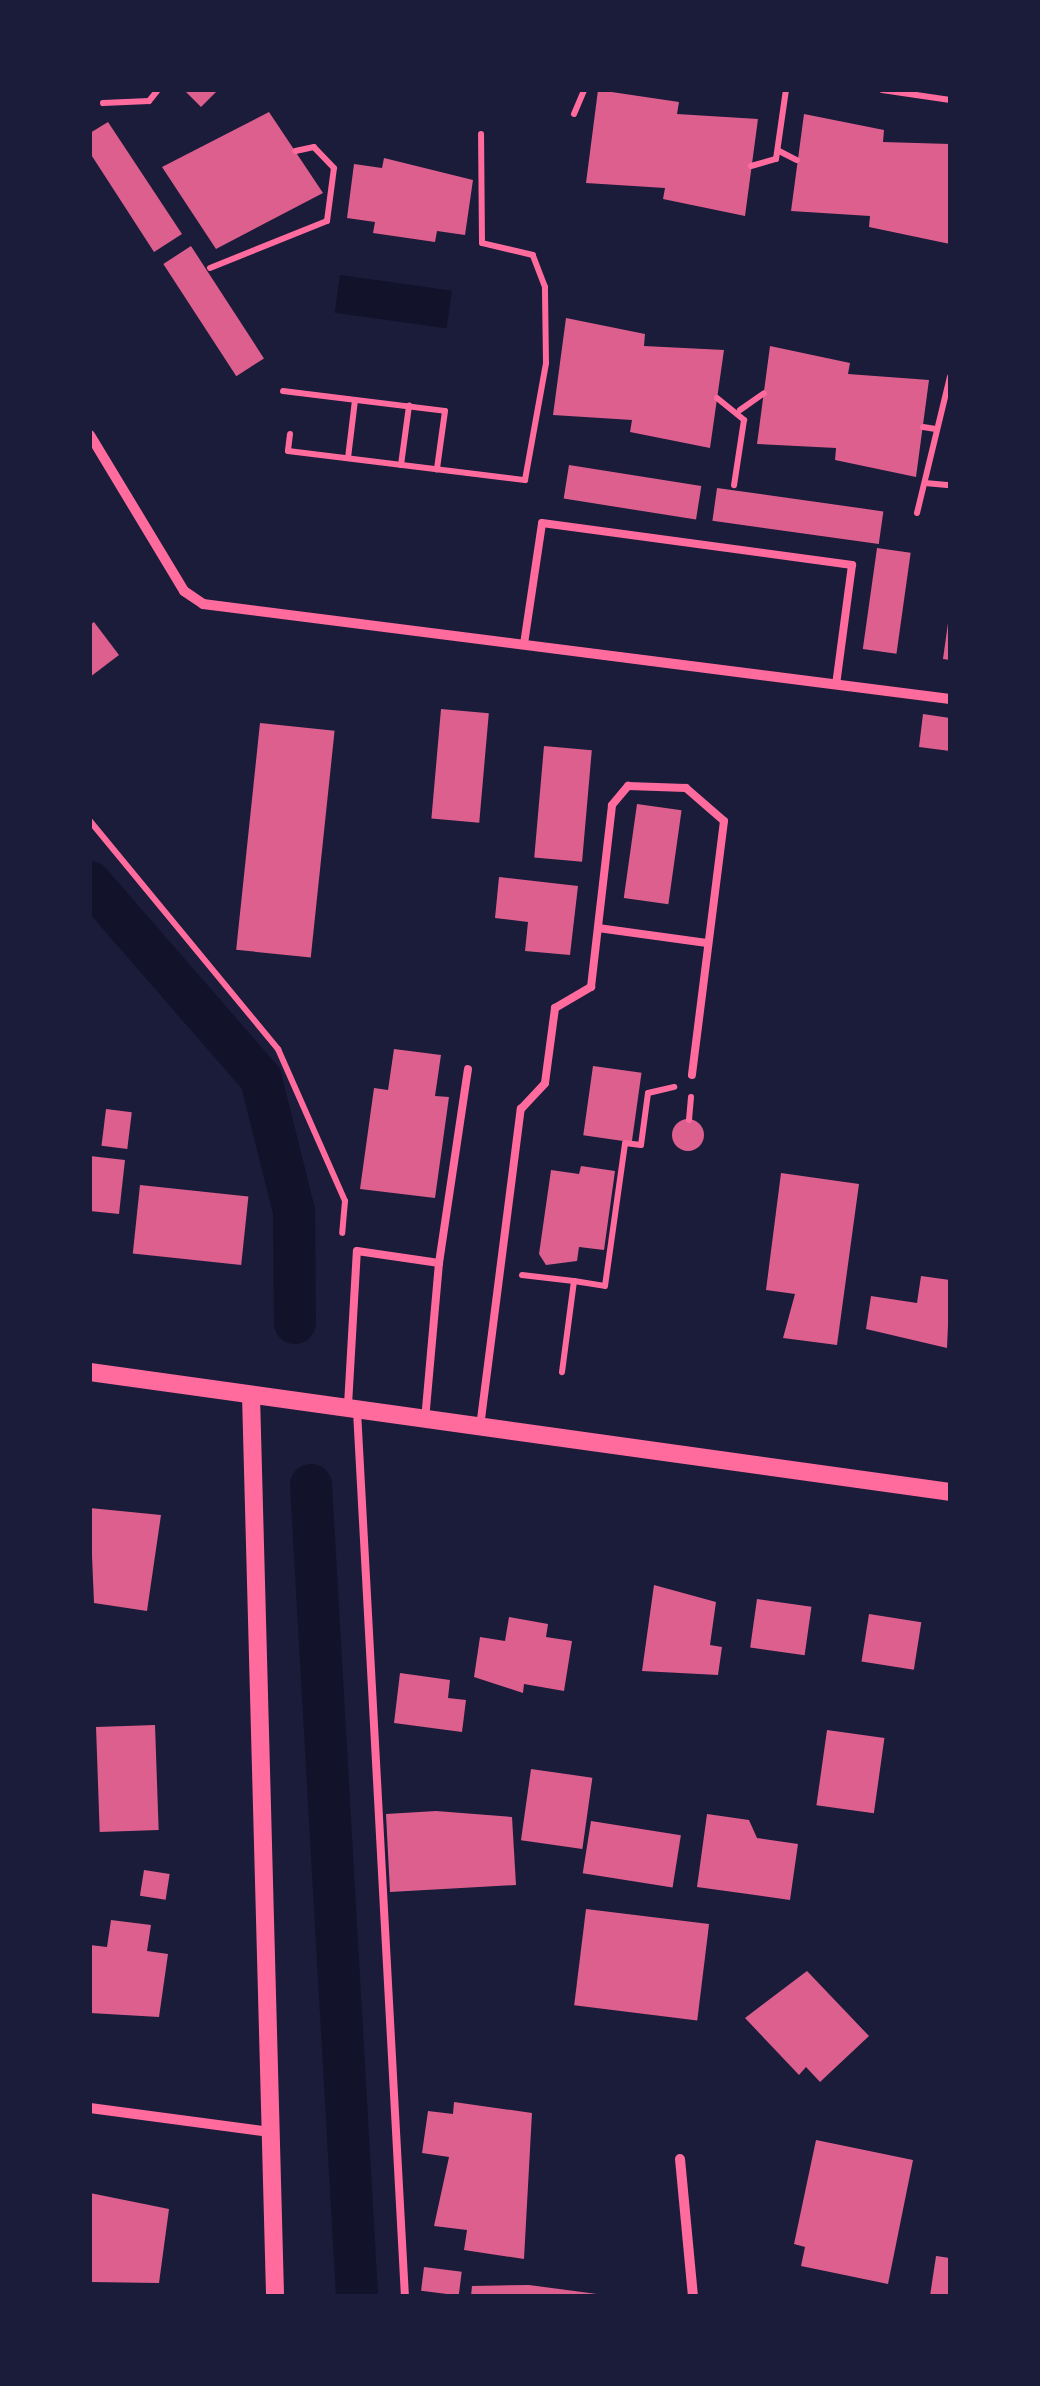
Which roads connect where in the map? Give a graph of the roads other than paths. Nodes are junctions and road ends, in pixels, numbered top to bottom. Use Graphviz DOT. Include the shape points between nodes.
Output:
graph roads {
  1 [pos="90,435"];
  2 [pos="524,644"];
  3 [pos="836,685"];
  4 [pos="950,699"];
  5 [pos="598,928"];
  6 [pos="707,943"];
  7 [pos="468,1069"];
  8 [pos="692,1075"];
  9 [pos="440,1262"];
  10 [pos="90,1372"];
  11 [pos="252,1395"];
  12 [pos="353,1410"];
  13 [pos="425,1420"];
  14 [pos="480,1427"];
  15 [pos="950,1492"];
  16 [pos="90,2108"];
  17 [pos="270,2132"];
  18 [pos="680,2159"];
  19 [pos="276,2296"];
  20 [pos="406,2296"];
  21 [pos="693,2296"];
  1 -- 2 [label="street" via="184,591 203,604"];
  2 -- 3 [label="street"];
  2 -- 3 [label="lane" via="542,523 852,564"];
  3 -- 4 [label="street"];
  5 -- 6 [label="lane"];
  5 -- 6 [label="lane" via="612,805 628,786 686,788 724,822"];
  5 -- 14 [label="lane" via="592,987 555,1008 545,1083 521,1109"];
  6 -- 8 [label="lane"];
  7 -- 9 [label="lane"];
  9 -- 12 [label="lane" via="357,1251"];
  9 -- 13 [label="lane"];
  10 -- 11 [label="street"];
  11 -- 12 [label="street"];
  11 -- 17 [label="street"];
  12 -- 13 [label="street"];
  12 -- 20 [label="lane"];
  13 -- 14 [label="street"];
  14 -- 15 [label="street"];
  16 -- 17 [label="street"];
  17 -- 19 [label="street"];
  18 -- 21 [label="street"];
}
